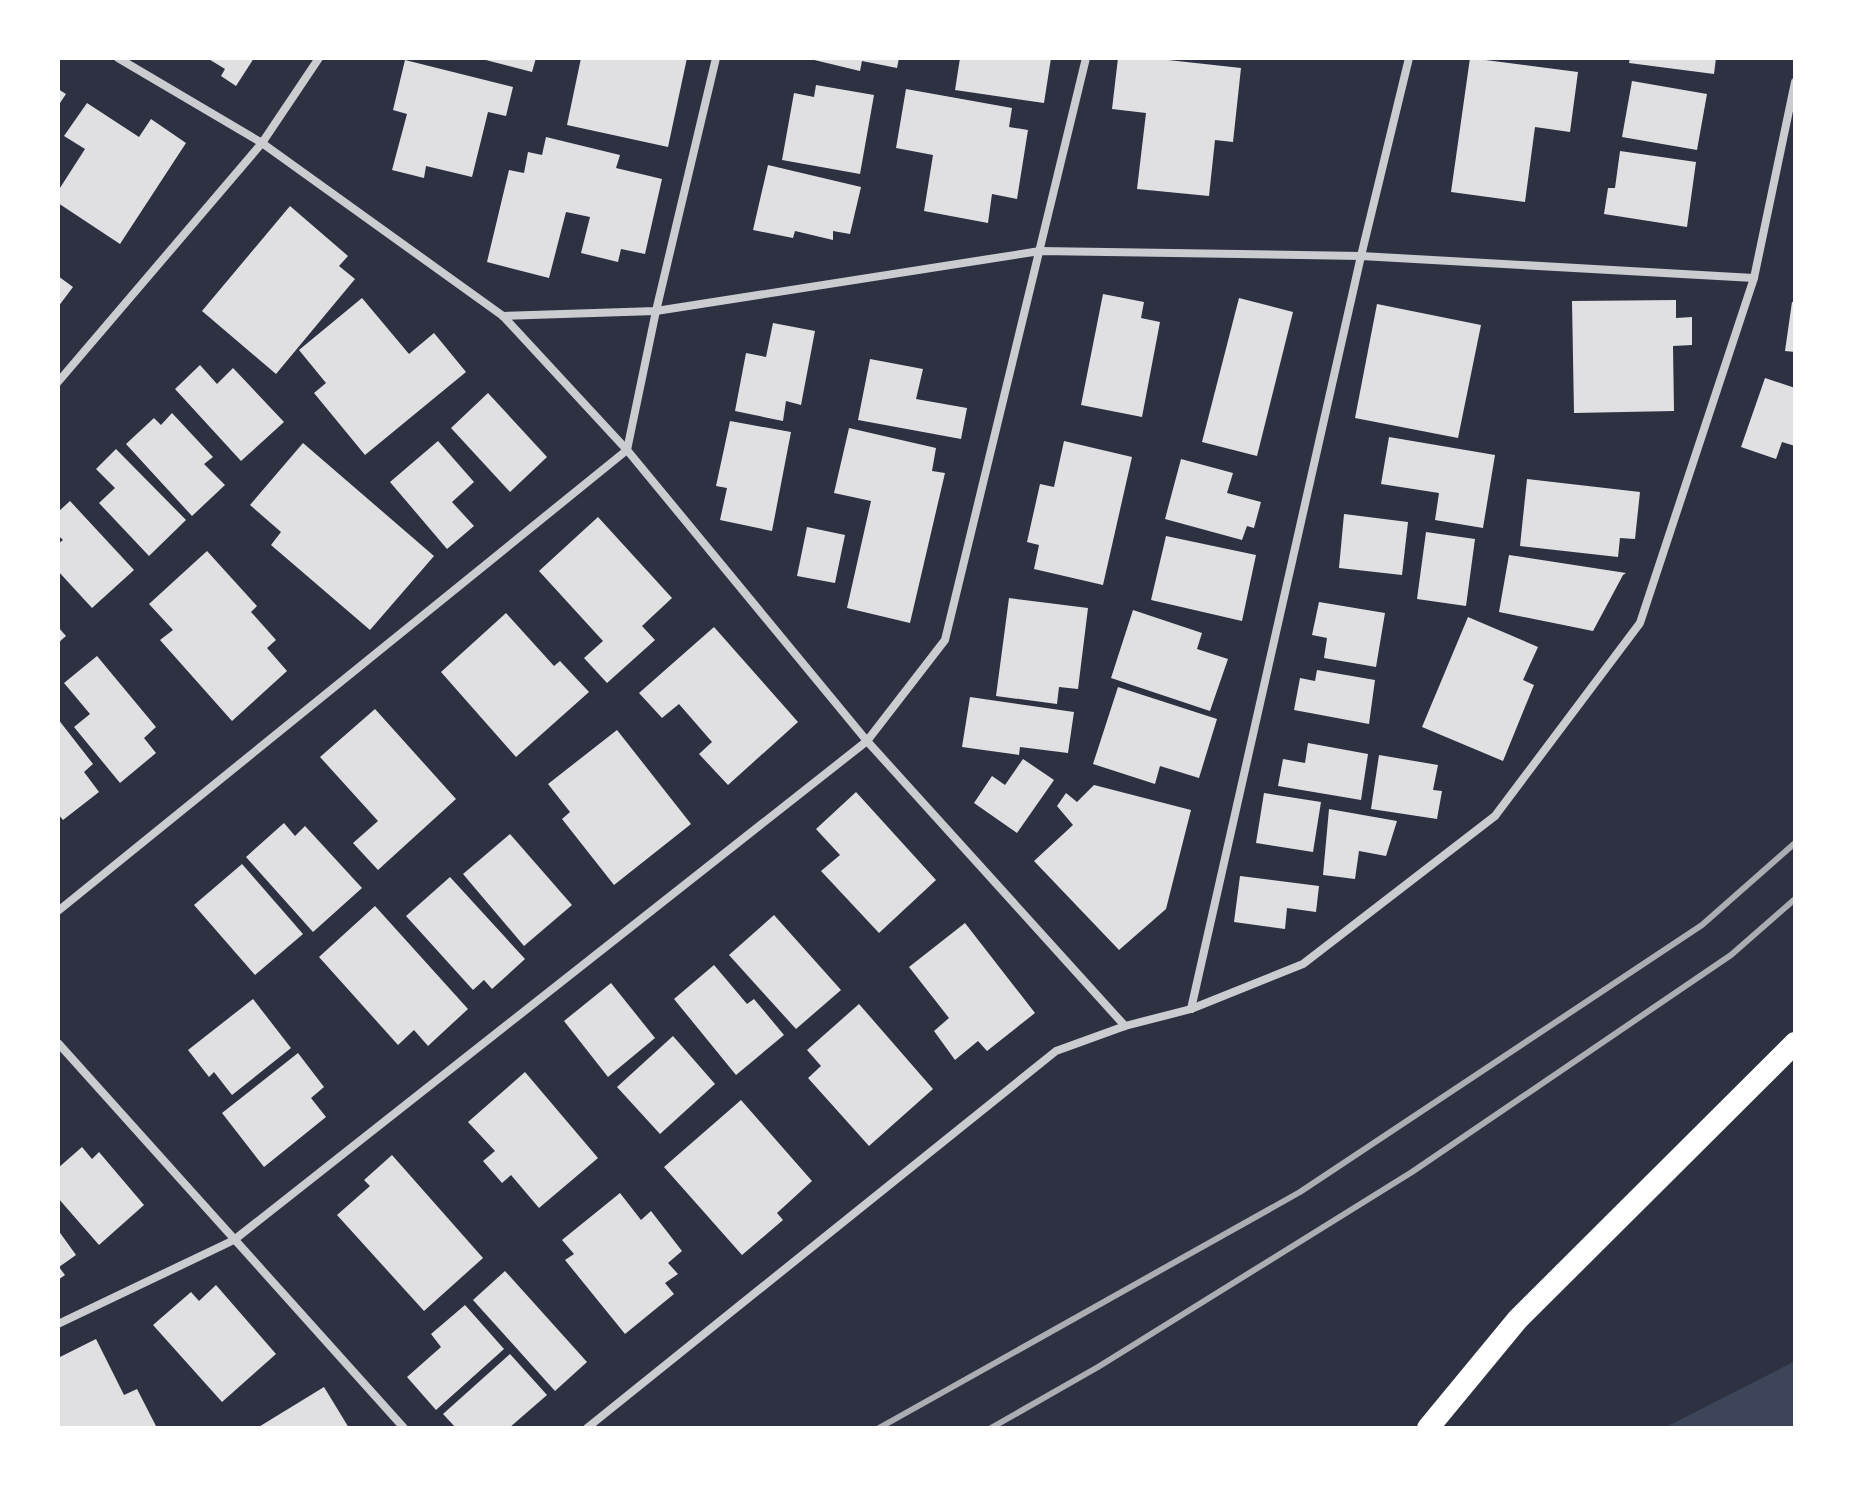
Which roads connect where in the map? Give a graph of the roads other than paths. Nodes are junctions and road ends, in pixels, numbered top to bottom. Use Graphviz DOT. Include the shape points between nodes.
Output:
graph roads {
  1 [pos="118,58"];
  2 [pos="319,58"];
  3 [pos="716,58"];
  4 [pos="1086,58"];
  5 [pos="1409,58"];
  6 [pos="1795,82"];
  7 [pos="262,143"];
  8 [pos="1040,251"];
  9 [pos="1361,256"];
  10 [pos="1754,278"];
  11 [pos="656,311"];
  12 [pos="503,316"];
  13 [pos="58,382"];
  14 [pos="627,450"];
  15 [pos="867,741"];
  16 [pos="58,911"];
  17 [pos="1191,1009"];
  18 [pos="1125,1026"];
  19 [pos="58,1043"];
  20 [pos="1795,1043"];
  21 [pos="234,1240"];
  22 [pos="58,1324"];
  23 [pos="404,1428"];
  24 [pos="587,1428"];
  25 [pos="1428,1428"];
  1 -- 7 [label="street"];
  2 -- 7 [label="street"];
  3 -- 11 [label="street"];
  4 -- 8 [label="street"];
  5 -- 9 [label="street"];
  6 -- 10 [label="street"];
  7 -- 12 [label="street"];
  7 -- 13 [label="street"];
  8 -- 9 [label="street"];
  8 -- 11 [label="street"];
  8 -- 15 [label="street" via="945,640"];
  9 -- 10 [label="street"];
  9 -- 17 [label="street"];
  10 -- 17 [label="street" via="1640,623 1495,816 1303,964"];
  11 -- 12 [label="street"];
  11 -- 14 [label="street"];
  12 -- 14 [label="street"];
  14 -- 15 [label="street"];
  14 -- 16 [label="street"];
  15 -- 18 [label="street"];
  15 -- 21 [label="street"];
  17 -- 18 [label="street"];
  18 -- 24 [label="street" via="1056,1051"];
  19 -- 21 [label="street"];
  20 -- 25 [label="highway" via="1518,1319"];
  21 -- 22 [label="street"];
  21 -- 23 [label="street"];
}
